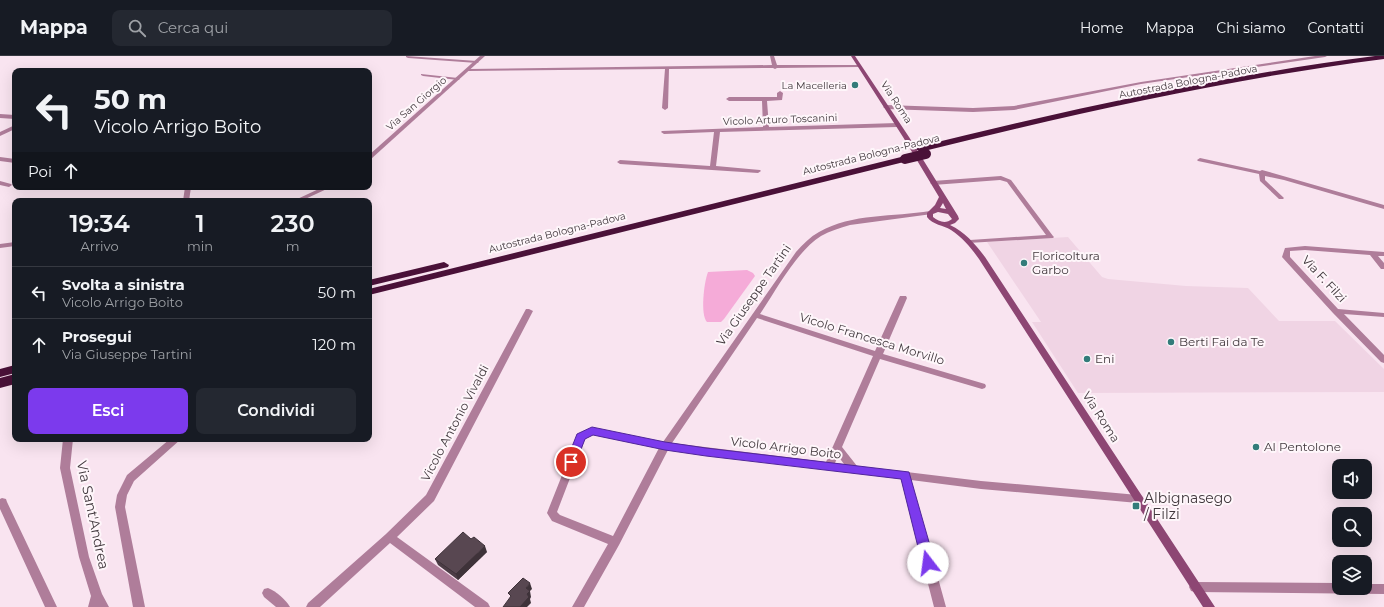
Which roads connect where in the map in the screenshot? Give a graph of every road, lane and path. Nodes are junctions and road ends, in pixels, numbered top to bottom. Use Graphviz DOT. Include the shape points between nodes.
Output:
graph roads {
  1 [pos="482,56"];
  2 [pos="772,56"];
  3 [pos="853,56"];
  4 [pos="1325,56"];
  5 [pos="408,57"];
  6 [pos="1384,57"];
  7 [pos="477,62"];
  8 [pos="1384,62"];
  9 [pos="859,66"];
  10 [pos="775,68"];
  11 [pos="667,69"];
  12 [pos="468,70"];
  13 [pos="423,75"];
  14 [pos="458,80"];
  15 [pos="780,93"];
  16 [pos="729,99"];
  17 [pos="764,99"];
  18 [pos="886,107"];
  19 [pos="665,108"];
  20 [pos="0,116"];
  21 [pos="12,118"];
  22 [pos="897,125"];
  23 [pos="12,128"];
  24 [pos="766,129"];
  25 [pos="717,130"];
  26 [pos="664,132"];
  27 [pos="0,134"];
  28 [pos="923,152"];
  29 [pos="372,155"];
  30 [pos="903,156"];
  31 [pos="0,159"];
  32 [pos="1200,160"];
  33 [pos="12,161"];
  34 [pos="620,162"];
  35 [pos="713,169"];
  36 [pos="758,171"];
  37 [pos="1262,172"];
  38 [pos="933,182"];
  39 [pos="0,183"];
  40 [pos="9,185"];
  41 [pos="322,190"];
  42 [pos="942,196"];
  43 [pos="305,198"];
  44 [pos="1281,198"];
  45 [pos="1384,207"];
  46 [pos="932,211"];
  47 [pos="951,212"];
  48 [pos="903,217"];
  49 [pos="956,219"];
  50 [pos="935,222"];
  51 [pos="942,224"];
  52 [pos="968,240"];
  53 [pos="12,244"];
  54 [pos="0,246"];
  55 [pos="1372,253"];
  56 [pos="1384,254"];
  57 [pos="1384,266"];
  58 [pos="372,282"];
  59 [pos="372,291"];
  60 [pos="903,298"];
  61 [pos="529,311"];
  62 [pos="1336,311"];
  63 [pos="1384,315"];
  64 [pos="755,316"];
  65 [pos="878,355"];
  66 [pos="1384,360"];
  67 [pos="12,370"];
  68 [pos="0,373"];
  69 [pos="12,380"];
  70 [pos="0,383"];
  71 [pos="982,386"];
  72 [pos="68,442"];
  73 [pos="172,442"];
  74 [pos="665,446"];
  75 [pos="837,447"];
  76 [pos="829,466"];
  77 [pos="854,469"];
  78 [pos="905,475"];
  79 [pos="1138,498"];
  80 [pos="2,502"];
  81 [pos="390,537"];
  82 [pos="615,542"];
  83 [pos="1195,587"];
  84 [pos="1384,589"];
  85 [pos="268,593"];
  86 [pos="95,602"];
  87 [pos="51,607"];
  88 [pos="103,607"];
  89 [pos="139,607"];
  90 [pos="284,607"];
  91 [pos="312,607"];
  92 [pos="484,607"];
  93 [pos="578,607"];
  94 [pos="940,607"];
  95 [pos="1208,607"];
  1 -- 7 [label="street, Via San Giorgio"];
  2 -- 10 [label="street"];
  3 -- 9 [label="main road, Via Roma"];
  4 -- 18 [label="street" via="1200,73 1014,108"];
  5 -- 7 [label="street"];
  6 -- 28 [label="highway, Autostrada Bologna-Padova" via="1190,87 1068,113"];
  7 -- 12 [label="street, Via San Giorgio"];
  8 -- 28 [label="highway, Autostrada Bologna-Padova" via="1273,78 1119,108"];
  9 -- 10 [label="street"];
  9 -- 18 [label="main road, Via Roma"];
  10 -- 11 [label="street"];
  11 -- 12 [label="street"];
  11 -- 19 [label="street"];
  12 -- 14 [label="street, Via San Giorgio"];
  13 -- 14 [label="street, Via San Giorgio"];
  14 -- 29 [label="street, Via San Giorgio"];
  15 -- 17 [label="street" via="780,99"];
  16 -- 17 [label="street"];
  17 -- 24 [label="street"];
  18 -- 22 [label="main road, Via Roma"];
  20 -- 21 [label="street"];
  22 -- 24 [label="street, Vicolo Arturo Toscanini"];
  22 -- 38 [label="main road, Via Roma"];
  23 -- 27 [label="street"];
  24 -- 25 [label="street, Vicolo Arturo Toscanini"];
  25 -- 26 [label="street, Vicolo Arturo Toscanini"];
  25 -- 35 [label="street"];
  28 -- 30 [label="highway, Autostrada Bologna-Padova, bridge"];
  30 -- 58 [label="highway, Autostrada Bologna-Padova"];
  30 -- 59 [label="highway, Autostrada Bologna-Padova"];
  31 -- 33 [label="street"];
  32 -- 37 [label="street"];
  34 -- 35 [label="street"];
  35 -- 36 [label="street"];
  37 -- 44 [label="street" via="1262,180"];
  37 -- 45 [label="street"];
  38 -- 42 [label="main road, Via Roma"];
  38 -- 52 [label="street" via="1001,178 1009,181 1051,237"];
  39 -- 40 [label="street"];
  41 -- 43 [label="street"];
  42 -- 46 [label="main road" via="941,203"];
  42 -- 47 [label="main road, Via Roma"];
  46 -- 47 [label="main road"];
  46 -- 48 [label="street, Via Giuseppe Tartini"];
  46 -- 50 [label="main road" via="930,217"];
  47 -- 49 [label="main road, Via Roma"];
  48 -- 50 [label="street, Via Giuseppe Tartini"];
  48 -- 64 [label="street, Via Giuseppe Tartini" via="860,221 835,227 811,240 798,253"];
  49 -- 51 [label="main road" via="951,223"];
  49 -- 52 [label="main road, Via Roma"];
  50 -- 51 [label="main road, Via Roma"];
  51 -- 52 [label="main road, Via Roma"];
  52 -- 79 [label="main road, Via Roma"];
  53 -- 54 [label="street"];
  55 -- 56 [label="street, Via F. Filzi"];
  55 -- 57 [label="street"];
  55 -- 62 [label="street, Via F. Filzi" via="1287,249 1286,257"];
  60 -- 65 [label="street"];
  61 -- 81 [label="street, Vicolo Antonio Vivaldi" via="430,498"];
  62 -- 63 [label="street"];
  62 -- 66 [label="street, Via F. Filzi"];
  64 -- 65 [label="street, Vicolo Francesca Morvillo"];
  64 -- 74 [label="street, Via Giuseppe Tartini"];
  65 -- 71 [label="street, Vicolo Francesca Morvillo"];
  65 -- 75 [label="street"];
  67 -- 68 [label="highway"];
  69 -- 70 [label="highway"];
  72 -- 86 [label="street, Via Sant'Andrea" via="65,468"];
  73 -- 89 [label="street" via="130,478 122,495 120,507"];
  74 -- 76 [label="street, Vicolo Arrigo Boito"];
  74 -- 82 [label="street, Via Giuseppe Tartini"];
  74 -- 82 [label="street" via="592,431 581,437 552,513 556,518"];
  75 -- 76 [label="street"];
  75 -- 77 [label="street"];
  76 -- 77 [label="street, Vicolo Arrigo Boito"];
  77 -- 78 [label="street, Vicolo Arrigo Boito"];
  78 -- 79 [label="street, Vicolo Arrigo Boito" via="1004,487"];
  78 -- 94 [label="street"];
  79 -- 83 [label="main road, Via Roma"];
  80 -- 87 [label="street"];
  81 -- 91 [label="street, Vicolo Antonio Vivaldi"];
  81 -- 92 [label="street"];
  82 -- 93 [label="street, Via Giuseppe Tartini"];
  83 -- 84 [label="street"];
  83 -- 95 [label="main road, Via Roma"];
  85 -- 90 [label="street"];
  86 -- 88 [label="street, Via Sant'Andrea"];
}
